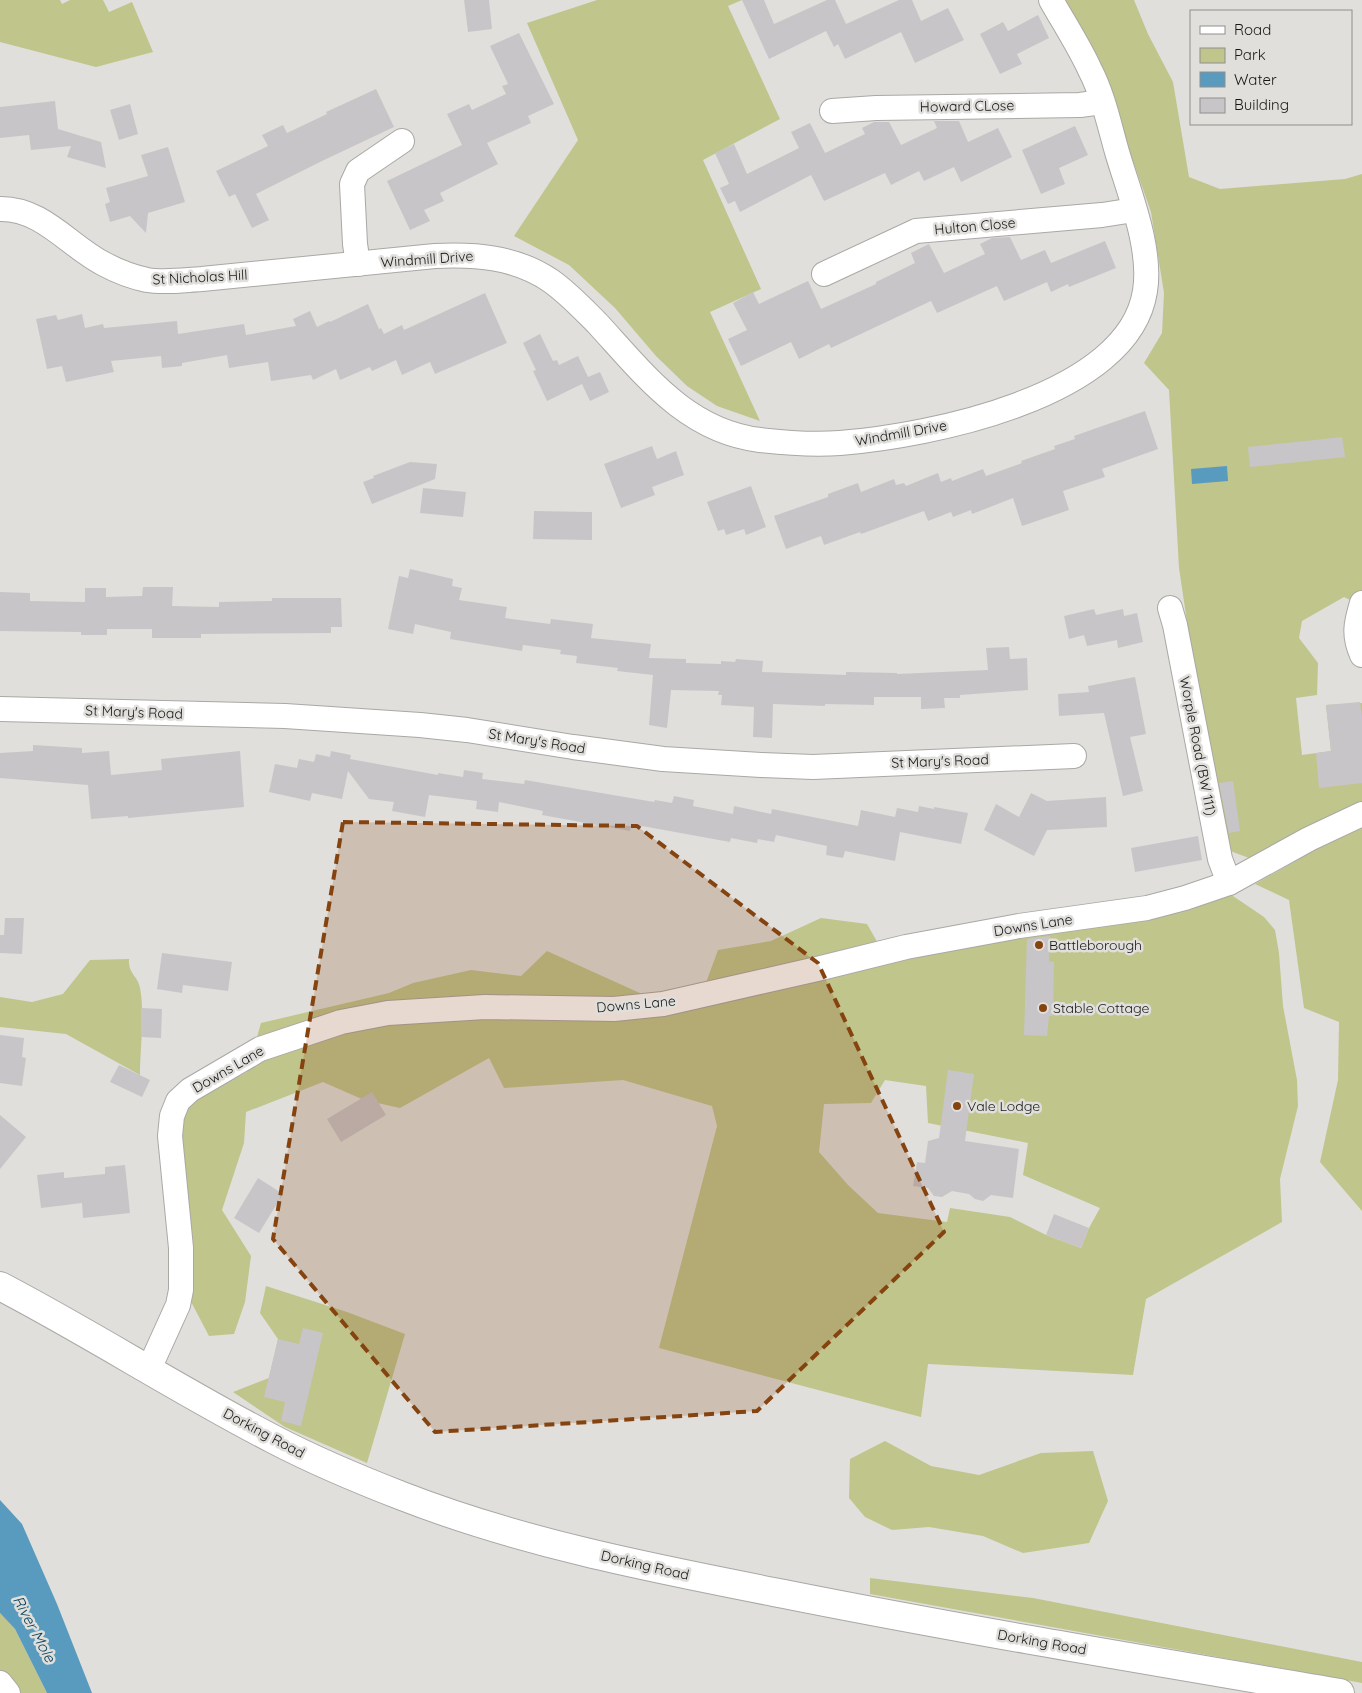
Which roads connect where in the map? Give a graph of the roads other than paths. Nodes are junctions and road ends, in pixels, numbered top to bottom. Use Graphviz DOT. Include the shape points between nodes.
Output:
graph roads {
  1 [pos="1051,0"];
  2 [pos="1102,102"];
  3 [pos="832,111"];
  4 [pos="402,142"];
  5 [pos="0,209"];
  6 [pos="1134,210"];
  7 [pos="358,264"];
  8 [pos="824,274"];
  9 [pos="1362,603"];
  10 [pos="1170,608"];
  11 [pos="1362,655"];
  12 [pos="0,709"];
  13 [pos="1074,756"];
  14 [pos="1362,814"];
  15 [pos="1229,883"];
  16 [pos="0,1286"];
  17 [pos="149,1369"];
  18 [pos="0,1683"];
  19 [pos="8,1693"];
  20 [pos="1340,1693"];
  1 -- 2 [label="street, Windmill Drive" via="1091,71"];
  2 -- 3 [label="street, Howard CLose"];
  2 -- 6 [label="street, Windmill Drive"];
  4 -- 7 [label="street" via="358,171 352,184"];
  5 -- 7 [label="street, St Nicholas Hill" via="24,212 40,219 102,263 148,280 202,279"];
  6 -- 7 [label="street, Windmill Drive" via="1144,251 1145,292 1128,334 1112,351 1061,385 1025,402 975,419 924,432 837,443 757,440 724,432 697,419 658,389 574,299 549,279 524,267 496,258 467,254"];
  6 -- 8 [label="street, Hulton Close" via="916,231"];
  9 -- 11 [label="street" via="1356,623 1357,643"];
  10 -- 15 [label="street, Worple Road (BW 111)" via="1176,625 1220,859"];
  12 -- 13 [label="street, St Mary's Road" via="285,716 420,725 663,759 761,765 813,767"];
  14 -- 15 [label="street, Downs Lane"];
  15 -- 17 [label="street, Downs Lane" via="1147,908 1019,926 906,947 663,1004 614,1008 485,1007 388,1013 341,1022 260,1049 190,1090 178,1100 172,1116 170,1136 181,1248 181,1290 178,1305"];
  16 -- 17 [label="main road, Dorking Road"];
  17 -- 20 [label="main road, Dorking Road" via="328,1466 453,1515 538,1540 670,1572 925,1622"];
  18 -- 19 [label="street"];
}
